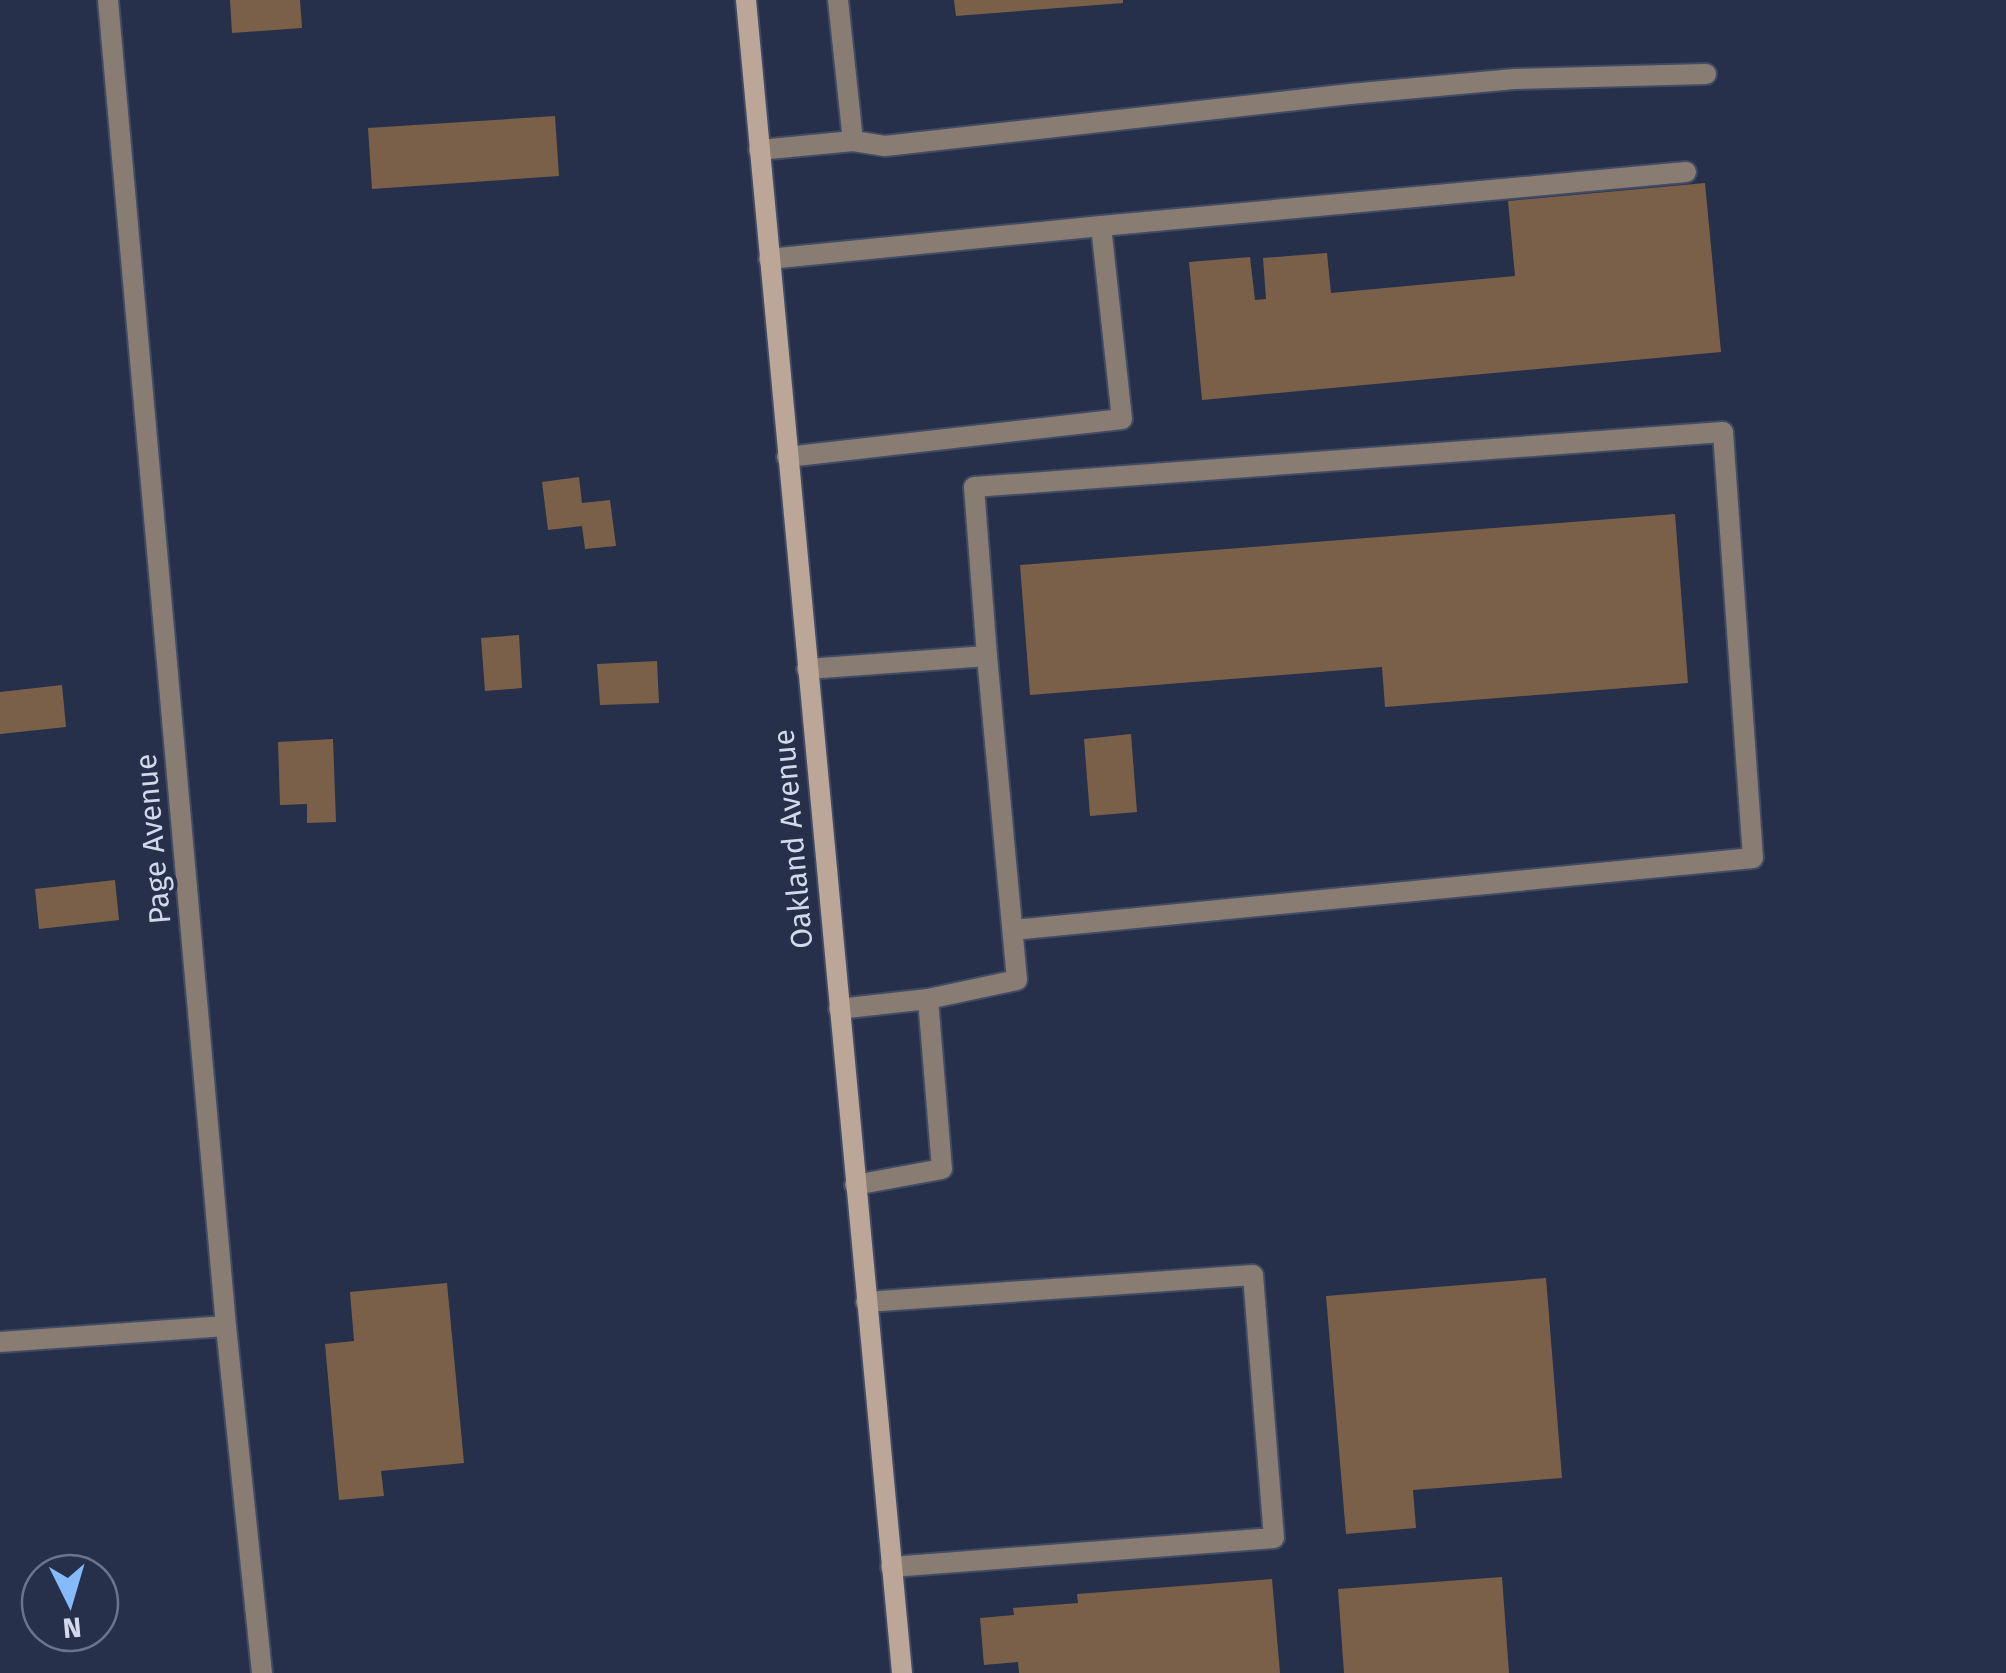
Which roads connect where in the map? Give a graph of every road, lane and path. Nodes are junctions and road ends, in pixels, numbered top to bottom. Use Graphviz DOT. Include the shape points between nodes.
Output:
graph roads {
  1 [pos="108,0"];
  2 [pos="746,0"];
  3 [pos="838,0"];
  4 [pos="1706,74"];
  5 [pos="853,140"];
  6 [pos="759,150"];
  7 [pos="1686,172"];
  8 [pos="1102,226"];
  9 [pos="769,259"];
  10 [pos="787,457"];
  11 [pos="987,656"];
  12 [pos="807,669"];
  13 [pos="1013,930"];
  14 [pos="928,999"];
  15 [pos="839,1009"];
  16 [pos="855,1185"];
  17 [pos="866,1302"];
  18 [pos="226,1326"];
  19 [pos="0,1342"];
  20 [pos="891,1567"];
  21 [pos="262,1673"];
  22 [pos="902,1673"];
  1 -- 18 [label="street, Page Avenue"];
  2 -- 6 [label="street, Oakland Avenue"];
  3 -- 5 [label="street"];
  4 -- 5 [label="street" via="1514,79 885,146"];
  5 -- 6 [label="street"];
  6 -- 9 [label="street, Oakland Avenue"];
  7 -- 8 [label="street"];
  8 -- 9 [label="street"];
  8 -- 10 [label="street" via="1122,419"];
  9 -- 10 [label="street, Oakland Avenue"];
  10 -- 12 [label="street, Oakland Avenue"];
  11 -- 12 [label="street"];
  11 -- 13 [label="street"];
  11 -- 13 [label="street" via="974,487 1723,432 1753,858"];
  12 -- 15 [label="street, Oakland Avenue"];
  13 -- 14 [label="street" via="1017,980"];
  14 -- 15 [label="street"];
  14 -- 16 [label="street" via="942,1170"];
  15 -- 16 [label="street, Oakland Avenue"];
  16 -- 17 [label="street, Oakland Avenue"];
  17 -- 20 [label="street, Oakland Avenue"];
  17 -- 20 [label="street" via="1253,1275 1274,1538"];
  18 -- 19 [label="street"];
  18 -- 21 [label="street, Page Avenue"];
  20 -- 22 [label="street, Oakland Avenue"];
}
